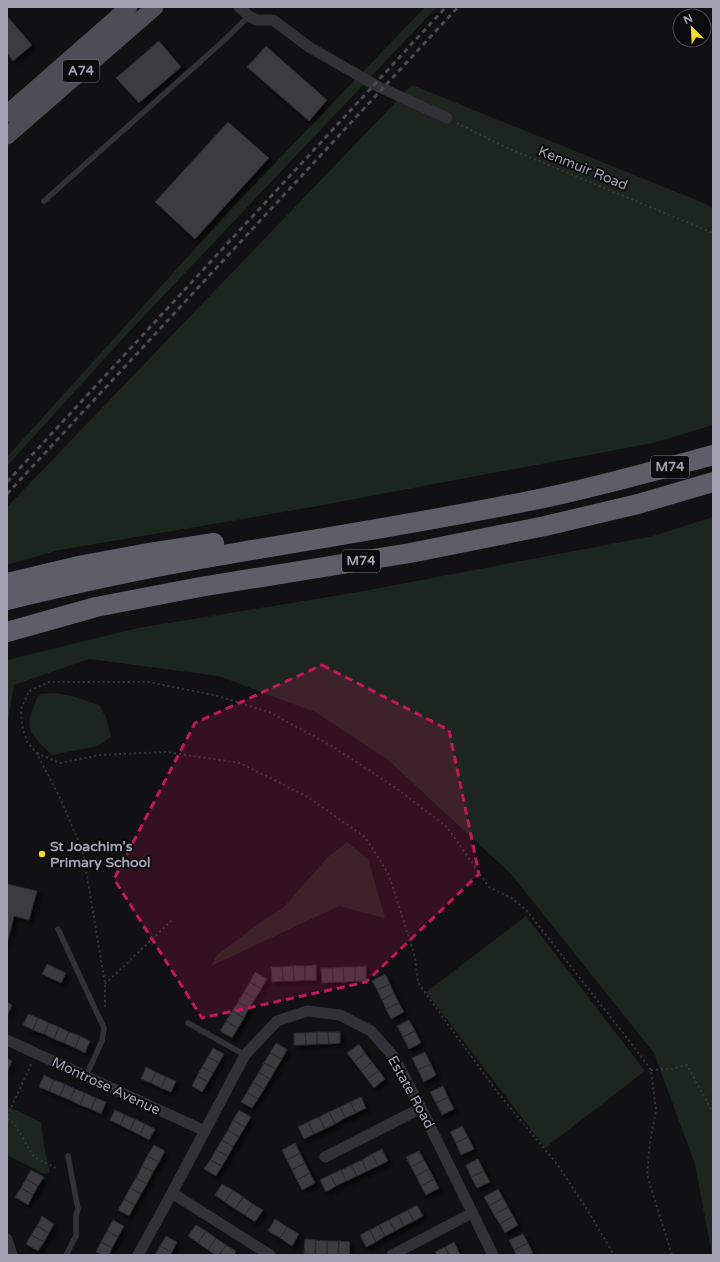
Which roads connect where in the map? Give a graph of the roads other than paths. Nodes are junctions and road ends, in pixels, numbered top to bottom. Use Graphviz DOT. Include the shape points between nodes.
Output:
graph roads {
  1 [pos="129,7"];
  2 [pos="154,7"];
  3 [pos="238,7"];
  4 [pos="249,16"];
  5 [pos="7,114"];
  6 [pos="447,118"];
  7 [pos="7,136"];
  8 [pos="44,201"];
  9 [pos="713,455"];
  10 [pos="627,479"];
  11 [pos="713,482"];
  12 [pos="7,583"];
  13 [pos="7,600"];
  14 [pos="7,632"];
  15 [pos="58,929"];
  16 [pos="188,1023"];
  17 [pos="7,1040"];
  18 [pos="244,1055"];
  19 [pos="86,1076"];
  20 [pos="421,1108"];
  21 [pos="205,1131"];
  22 [pos="68,1156"];
  23 [pos="325,1157"];
  24 [pos="172,1193"];
  25 [pos="472,1214"];
  26 [pos="7,1239"];
  27 [pos="267,1254"];
  28 [pos="12,1255"];
  29 [pos="66,1255"];
  30 [pos="138,1255"];
  31 [pos="392,1255"];
  32 [pos="492,1255"];
  1 -- 5 [label="main road, A74"];
  2 -- 7 [label="main road, A74"];
  3 -- 4 [label="street"];
  4 -- 6 [label="street" via="256,20 273,20 308,47 377,86"];
  4 -- 8 [label="lane"];
  9 -- 10 [label="highway, M74"];
  10 -- 12 [label="highway" via="142,554"];
  10 -- 13 [label="highway, M74" via="458,515 90,580"];
  11 -- 14 [label="highway, M74" via="638,504 545,526 410,553 200,587 103,606"];
  15 -- 19 [label="lane" via="104,1028 102,1041"];
  16 -- 18 [label="lane"];
  17 -- 19 [label="street, Montrose Avenue"];
  18 -- 20 [label="street, Estate Road" via="277,1021 307,1011 340,1015 371,1031 394,1057"];
  18 -- 21 [label="street, Estate Road"];
  19 -- 21 [label="street, Montrose Avenue"];
  20 -- 23 [label="street"];
  20 -- 25 [label="street, Estate Road"];
  21 -- 24 [label="street, Estate Road"];
  22 -- 29 [label="lane" via="78,1209 76,1236"];
  24 -- 27 [label="street"];
  24 -- 30 [label="street, Estate Road"];
  25 -- 31 [label="street"];
  25 -- 32 [label="street, Estate Road"];
  26 -- 28 [label="street"];
}
